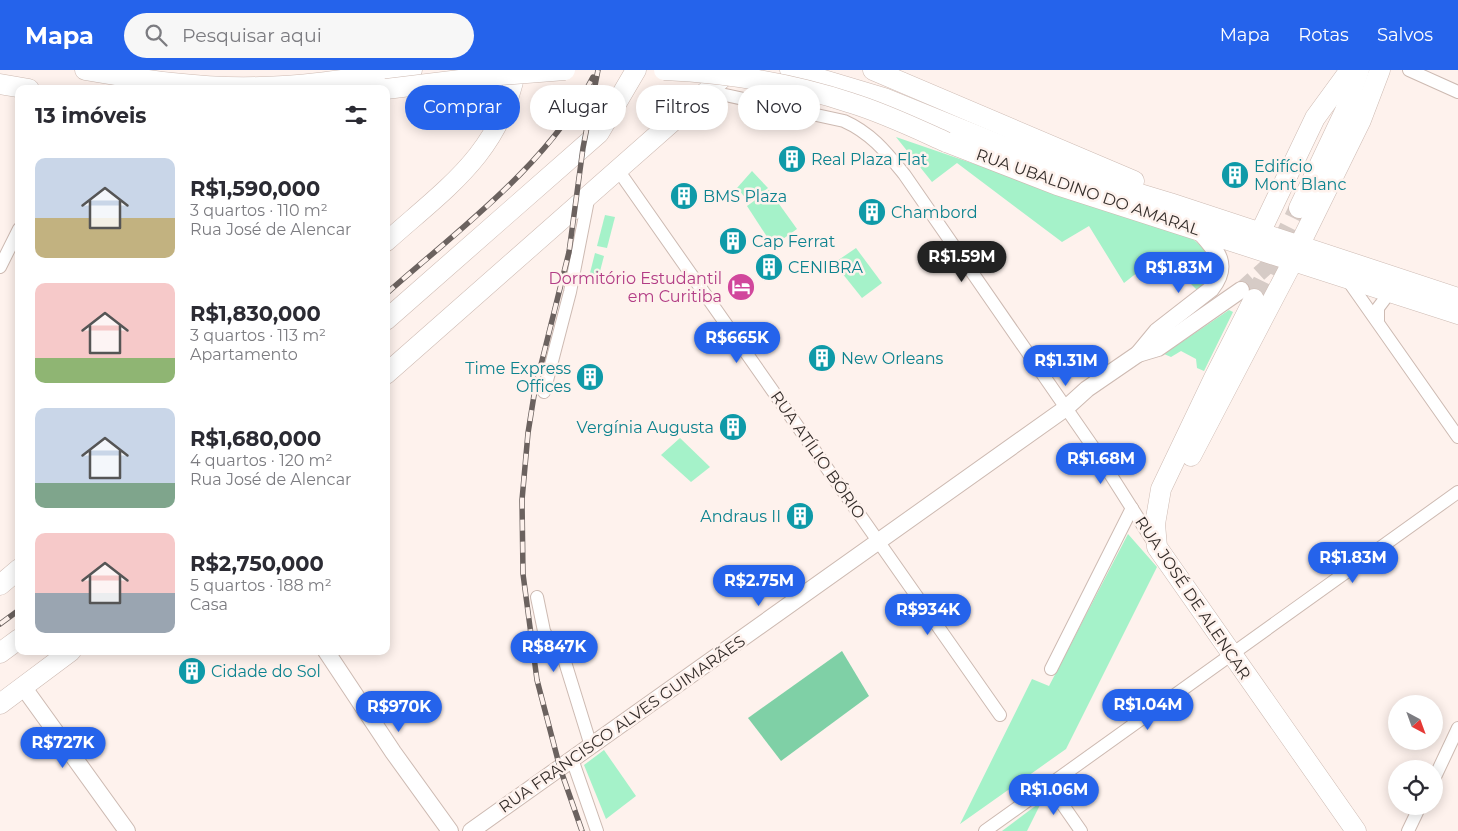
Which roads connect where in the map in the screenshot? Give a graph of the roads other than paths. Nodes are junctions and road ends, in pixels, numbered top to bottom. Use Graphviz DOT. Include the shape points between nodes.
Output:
graph roads {
  1 [pos="412,70"];
  2 [pos="516,70"];
  3 [pos="565,70"];
  4 [pos="636,70"];
  5 [pos="664,70"];
  6 [pos="731,70"];
  7 [pos="790,70"];
  8 [pos="873,70"];
  9 [pos="1350,70"];
  10 [pos="1359,70"];
  11 [pos="1380,70"];
  12 [pos="1409,70"];
  13 [pos="93,71"];
  14 [pos="128,74"];
  15 [pos="0,84"];
  16 [pos="194,85"];
  17 [pos="286,85"];
  18 [pos="714,85"];
  19 [pos="15,87"];
  20 [pos="390,89"];
  21 [pos="1458,92"];
  22 [pos="728,96"];
  23 [pos="663,130"];
  24 [pos="949,135"];
  25 [pos="618,170"];
  26 [pos="589,196"];
  27 [pos="1170,203"];
  28 [pos="1299,208"];
  29 [pos="1197,229"];
  30 [pos="1260,233"];
  31 [pos="15,237"];
  32 [pos="390,238"];
  33 [pos="1296,253"];
  34 [pos="0,267"];
  35 [pos="1346,278"];
  36 [pos="1390,292"];
  37 [pos="1248,295"];
  38 [pos="1458,298"];
  39 [pos="1458,314"];
  40 [pos="390,316"];
  41 [pos="1378,321"];
  42 [pos="1138,354"];
  43 [pos="390,370"];
  44 [pos="544,392"];
  45 [pos="1070,414"];
  46 [pos="1458,436"];
  47 [pos="1458,492"];
  48 [pos="1132,508"];
  49 [pos="1155,524"];
  50 [pos="878,541"];
  51 [pos="1157,547"];
  52 [pos="15,572"];
  53 [pos="0,585"];
  54 [pos="537,597"];
  55 [pos="15,642"];
  56 [pos="0,653"];
  57 [pos="1232,654"];
  58 [pos="66,655"];
  59 [pos="329,655"];
  60 [pos="1051,669"];
  61 [pos="24,688"];
  62 [pos="0,704"];
  63 [pos="1000,715"];
  64 [pos="1458,728"];
  65 [pos="591,746"];
  66 [pos="572,759"];
  67 [pos="1443,760"];
  68 [pos="1049,785"];
  69 [pos="1416,815"];
  70 [pos="127,831"];
  71 [pos="450,831"];
  72 [pos="471,831"];
  73 [pos="597,831"];
  74 [pos="985,831"];
  75 [pos="1081,831"];
  76 [pos="1356,831"];
  77 [pos="1408,831"];
  1 -- 17 [label="main road"];
  2 -- 32 [label="main road" via="503,118 480,154"];
  3 -- 20 [label="main road, bridge"];
  4 -- 40 [label="main road" via="599,133"];
  5 -- 24 [label="main road, bridge" via="729,75 827,95"];
  6 -- 18 [label="main road"];
  7 -- 24 [label="main road" via="867,92"];
  8 -- 27 [label="main road" via="1081,157 1136,182"];
  9 -- 30 [label="main road" via="1316,118"];
  10 -- 28 [label="main road" via="1345,111"];
  11 -- 33 [label="main road" via="1361,120"];
  12 -- 21 [label="street"];
  13 -- 14 [label="main road"];
  14 -- 16 [label="main road"];
  15 -- 19 [label="main road"];
  22 -- 45 [label="street, RUA JOSÉ DE ALENCAR" via="844,121 878,143 904,174"];
  23 -- 25 [label="main road"];
  24 -- 27 [label="main road, RUA UBALDINO DO AMARAL"];
  24 -- 29 [label="main road, RUA UBALDINO DO AMARAL" via="1035,177"];
  25 -- 26 [label="main road"];
  25 -- 50 [label="street, RUA ATÍLIO BÓRIO"];
  26 -- 43 [label="main road"];
  26 -- 44 [label="street" via="570,292"];
  27 -- 30 [label="main road, RUA UBALDINO DO AMARAL"];
  29 -- 33 [label="main road, RUA UBALDINO DO AMARAL"];
  29 -- 42 [label="street, RUA FRANCISCO ALVES GUIMARÃES" via="1219,257 1221,267 1216,283 1157,331"];
  30 -- 33 [label="main road, RUA UBALDINO DO AMARAL"];
  31 -- 34 [label="street"];
  33 -- 35 [label="main road, RUA UBALDINO DO AMARAL"];
  33 -- 38 [label="main road, RUA UBALDINO DO AMARAL"];
  33 -- 49 [label="main road"];
  35 -- 36 [label="main road, RUA UBALDINO DO AMARAL"];
  35 -- 41 [label="street"];
  36 -- 39 [label="main road, RUA UBALDINO DO AMARAL"];
  36 -- 41 [label="street" via="1378,308"];
  37 -- 42 [label="street, RUA FRANCISCO ALVES GUIMARÃES" via="1158,348"];
  37 -- 49 [label="main road" via="1164,483"];
  41 -- 46 [label="street"];
  42 -- 45 [label="street, RUA FRANCISCO ALVES GUIMARÃES" via="1087,389"];
  45 -- 48 [label="street, RUA JOSÉ DE ALENCAR"];
  45 -- 50 [label="street, RUA FRANCISCO ALVES GUIMARÃES"];
  47 -- 57 [label="street"];
  48 -- 51 [label="street, RUA JOSÉ DE ALENCAR"];
  48 -- 60 [label="street"];
  49 -- 51 [label="main road"];
  50 -- 63 [label="street, RUA ATÍLIO BÓRIO"];
  50 -- 65 [label="street, RUA FRANCISCO ALVES GUIMARÃES"];
  51 -- 57 [label="main road, RUA JOSÉ DE ALENCAR"];
  52 -- 53 [label="main road"];
  54 -- 65 [label="street" via="544,631 547,638 561,649"];
  55 -- 56 [label="main road"];
  57 -- 68 [label="street"];
  57 -- 76 [label="main road, RUA JOSÉ DE ALENCAR"];
  58 -- 61 [label="main road"];
  59 -- 71 [label="street"];
  61 -- 62 [label="main road"];
  61 -- 70 [label="street"];
  64 -- 67 [label="street"];
  65 -- 66 [label="street, RUA FRANCISCO ALVES GUIMARÃES"];
  66 -- 72 [label="street, RUA FRANCISCO ALVES GUIMARÃES"];
  66 -- 73 [label="street"];
  68 -- 74 [label="street"];
  68 -- 75 [label="street"];
  69 -- 77 [label="street"];
}
